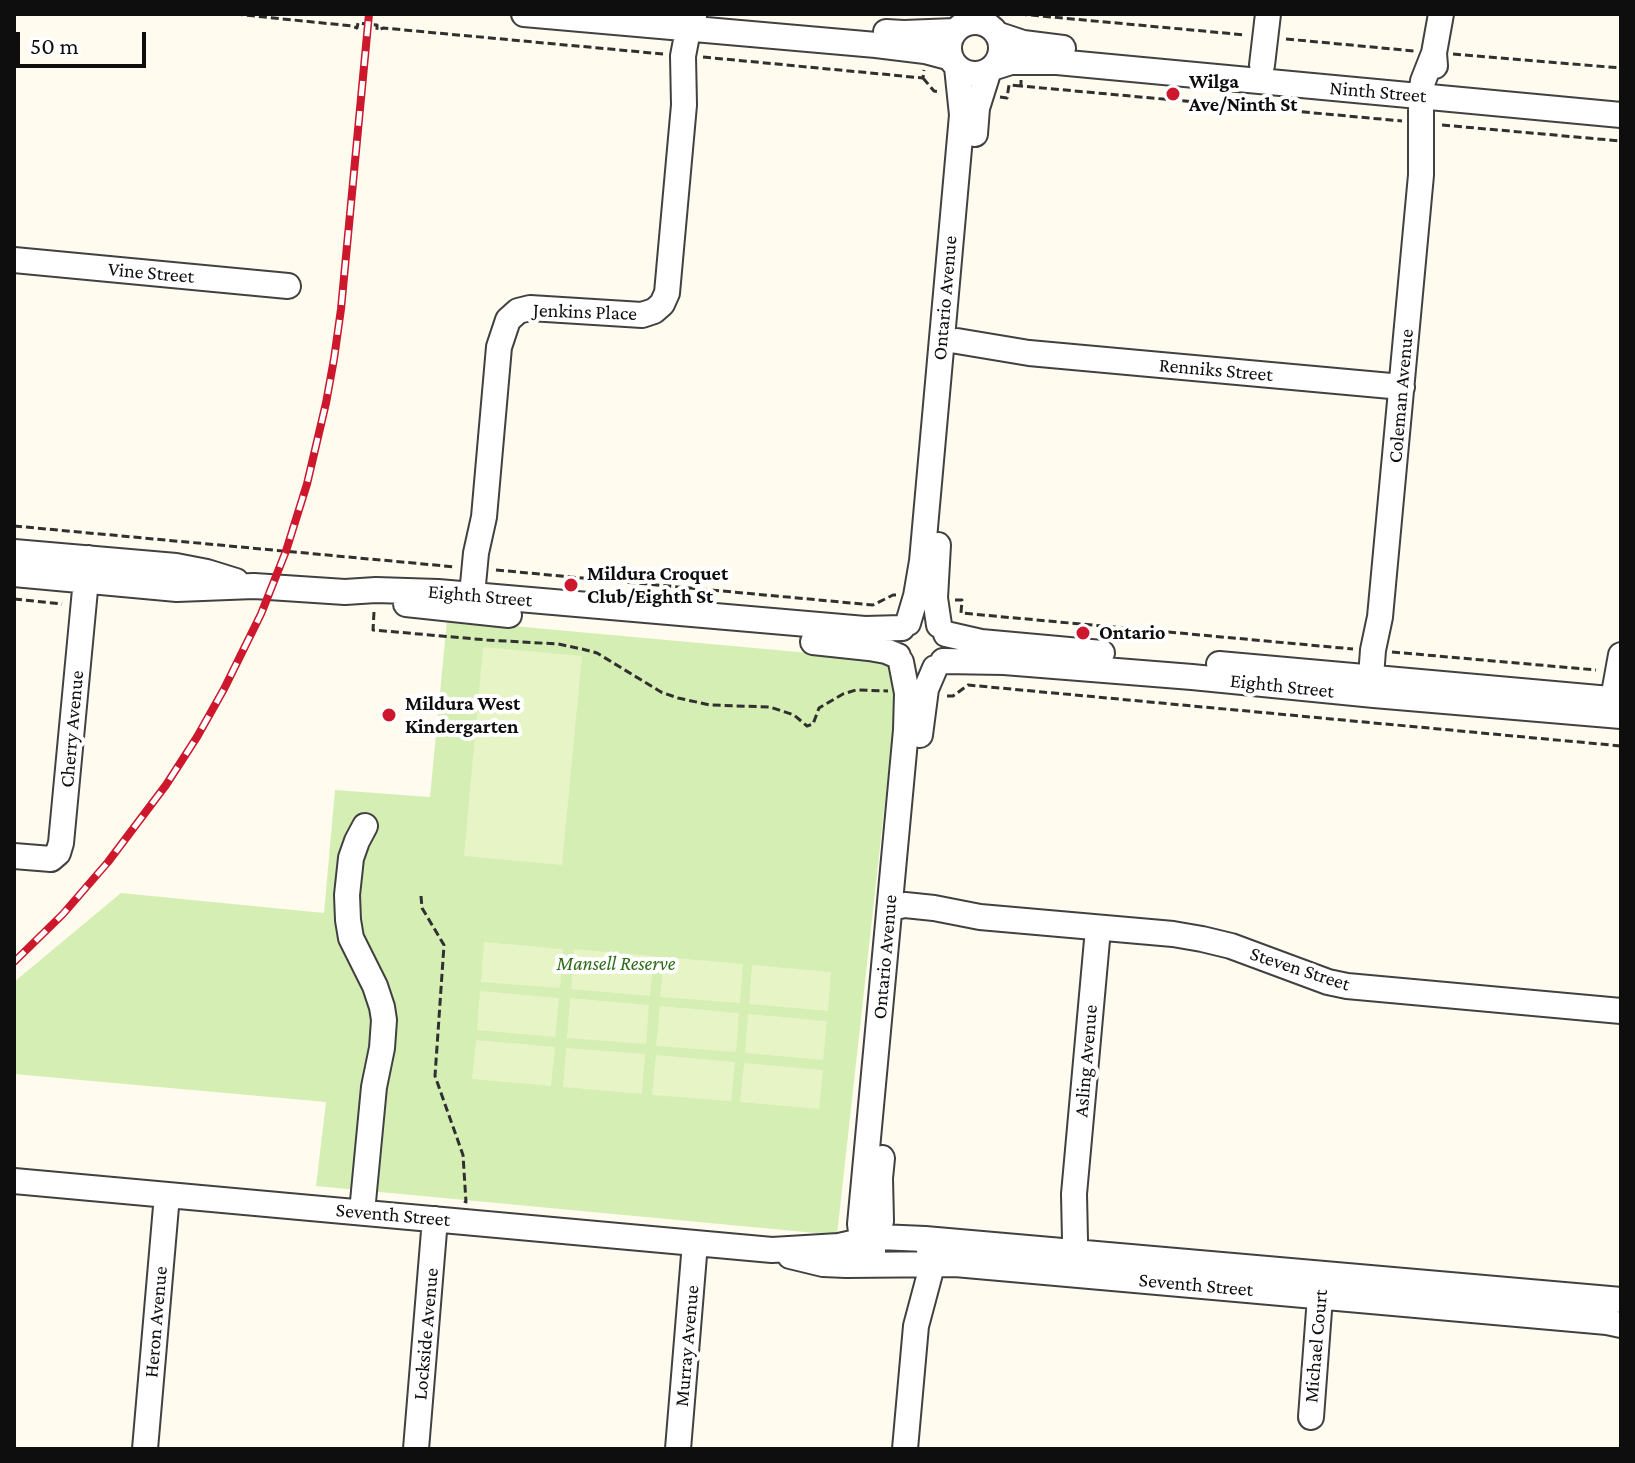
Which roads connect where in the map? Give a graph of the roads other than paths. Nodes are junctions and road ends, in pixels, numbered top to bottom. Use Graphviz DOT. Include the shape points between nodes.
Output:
graph roads {
  1 [pos="524,14"];
  2 [pos="1441,14"];
  3 [pos="688,22"];
  4 [pos="964,22"];
  5 [pos="994,25"];
  6 [pos="1267,26"];
  7 [pos="954,63"];
  8 [pos="1262,65"];
  9 [pos="990,69"];
  10 [pos="1428,89"];
  11 [pos="1621,99"];
  12 [pos="1621,115"];
  13 [pos="14,260"];
  14 [pos="288,286"];
  15 [pos="956,347"];
  16 [pos="1402,387"];
  17 [pos="14,552"];
  18 [pos="87,570"];
  19 [pos="14,574"];
  20 [pos="345,592"];
  21 [pos="478,595"];
  22 [pos="926,597"];
  23 [pos="905,626"];
  24 [pos="942,630"];
  25 [pos="900,659"];
  26 [pos="1619,663"];
  27 [pos="939,664"];
  28 [pos="1376,684"];
  29 [pos="916,694"];
  30 [pos="1618,708"];
  31 [pos="365,826"];
  32 [pos="14,856"];
  33 [pos="900,910"];
  34 [pos="1098,929"];
  35 [pos="1621,1011"];
  36 [pos="14,1181"];
  37 [pos="167,1195"];
  38 [pos="362,1212"];
  39 [pos="435,1219"];
  40 [pos="925,1239"];
  41 [pos="695,1243"];
  42 [pos="871,1251"];
  43 [pos="1067,1259"];
  44 [pos="921,1264"];
  45 [pos="1321,1286"];
  46 [pos="1621,1300"];
  47 [pos="1621,1325"];
  48 [pos="1311,1417"];
  49 [pos="145,1449"];
  50 [pos="416,1449"];
  51 [pos="678,1449"];
  52 [pos="905,1449"];
  1 -- 3 [label="street"];
  2 -- 10 [label="street, Coleman Avenue" via="1443,53"];
  3 -- 4 [label="street" via="904,33"];
  3 -- 7 [label="street" via="925,51"];
  3 -- 21 [label="street, Jenkins Place" via="697,57 684,105 667,293 662,304 642,315 530,308 508,320 499,347 484,517 486,554"];
  4 -- 5 [label="street"];
  4 -- 7 [label="street" via="949,44"];
  5 -- 8 [label="street, Ninth Street" via="1023,43 1049,47"];
  5 -- 9 [label="street" via="1002,44"];
  6 -- 8 [label="street"];
  7 -- 9 [label="street" via="972,74"];
  7 -- 22 [label="street, Ontario Avenue" via="962,115 922,561"];
  8 -- 10 [label="street, Ninth Street"];
  9 -- 10 [label="street, Ninth Street" via="1011,62 1057,62"];
  9 -- 15 [label="street, Ontario Avenue" via="977,108"];
  10 -- 11 [label="street, Ninth Street"];
  10 -- 12 [label="street, Ninth Street"];
  10 -- 16 [label="street, Coleman Avenue"];
  13 -- 14 [label="street, Vine Street"];
  15 -- 16 [label="street, Renniks Street"];
  15 -- 22 [label="street, Ontario Avenue" via="936,562"];
  16 -- 28 [label="street, Coleman Avenue"];
  17 -- 18 [label="street, Eighth Street"];
  18 -- 19 [label="street, Eighth Street"];
  18 -- 20 [label="street, Eighth Street" via="177,589 254,586"];
  18 -- 32 [label="street, Cherry Avenue" via="61,843 51,859"];
  20 -- 21 [label="street, Eighth Street"];
  20 -- 25 [label="street, Eighth Street" via="439,609 839,644 886,651"];
  21 -- 23 [label="street, Eighth Street" via="865,629"];
  22 -- 23 [label="street, Ontario Avenue"];
  22 -- 24 [label="street, Ontario Avenue"];
  23 -- 24 [label="street" via="924,619"];
  23 -- 25 [label="street" via="896,641"];
  24 -- 27 [label="street" via="948,648"];
  24 -- 28 [label="street, Eighth Street" via="981,642"];
  25 -- 27 [label="street" via="921,671"];
  25 -- 29 [label="street, Ontario Avenue"];
  26 -- 30 [label="street"];
  27 -- 28 [label="street, Eighth Street" via="971,660"];
  27 -- 29 [label="street, Ontario Avenue"];
  28 -- 30 [label="street, Eighth Street"];
  29 -- 33 [label="street, Ontario Avenue" via="906,730"];
  31 -- 38 [label="street" via="351,858 348,920 384,1020"];
  33 -- 34 [label="street, Steven Street"];
  33 -- 42 [label="street, Ontario Avenue" via="860,1224"];
  34 -- 35 [label="street, Steven Street" via="1202,939 1347,986"];
  34 -- 43 [label="street, Asling Avenue" via="1074,1194 1063,1239"];
  36 -- 37 [label="street, Seventh Street"];
  37 -- 38 [label="street, Seventh Street"];
  37 -- 49 [label="street, Heron Avenue"];
  38 -- 39 [label="street, Seventh Street"];
  39 -- 41 [label="street, Seventh Street"];
  39 -- 50 [label="street, Lockside Avenue"];
  40 -- 42 [label="street, Seventh Street"];
  40 -- 43 [label="street, Seventh Street"];
  40 -- 44 [label="street"];
  41 -- 42 [label="street, Seventh Street"];
  41 -- 51 [label="street, Murray Avenue"];
  42 -- 44 [label="street, Seventh Street"];
  43 -- 44 [label="street, Seventh Street"];
  43 -- 45 [label="street, Seventh Street"];
  44 -- 52 [label="street" via="930,1278 916,1326"];
  45 -- 46 [label="street, Seventh Street"];
  45 -- 47 [label="street, Seventh Street"];
  45 -- 48 [label="street, Michael Court"];
}
